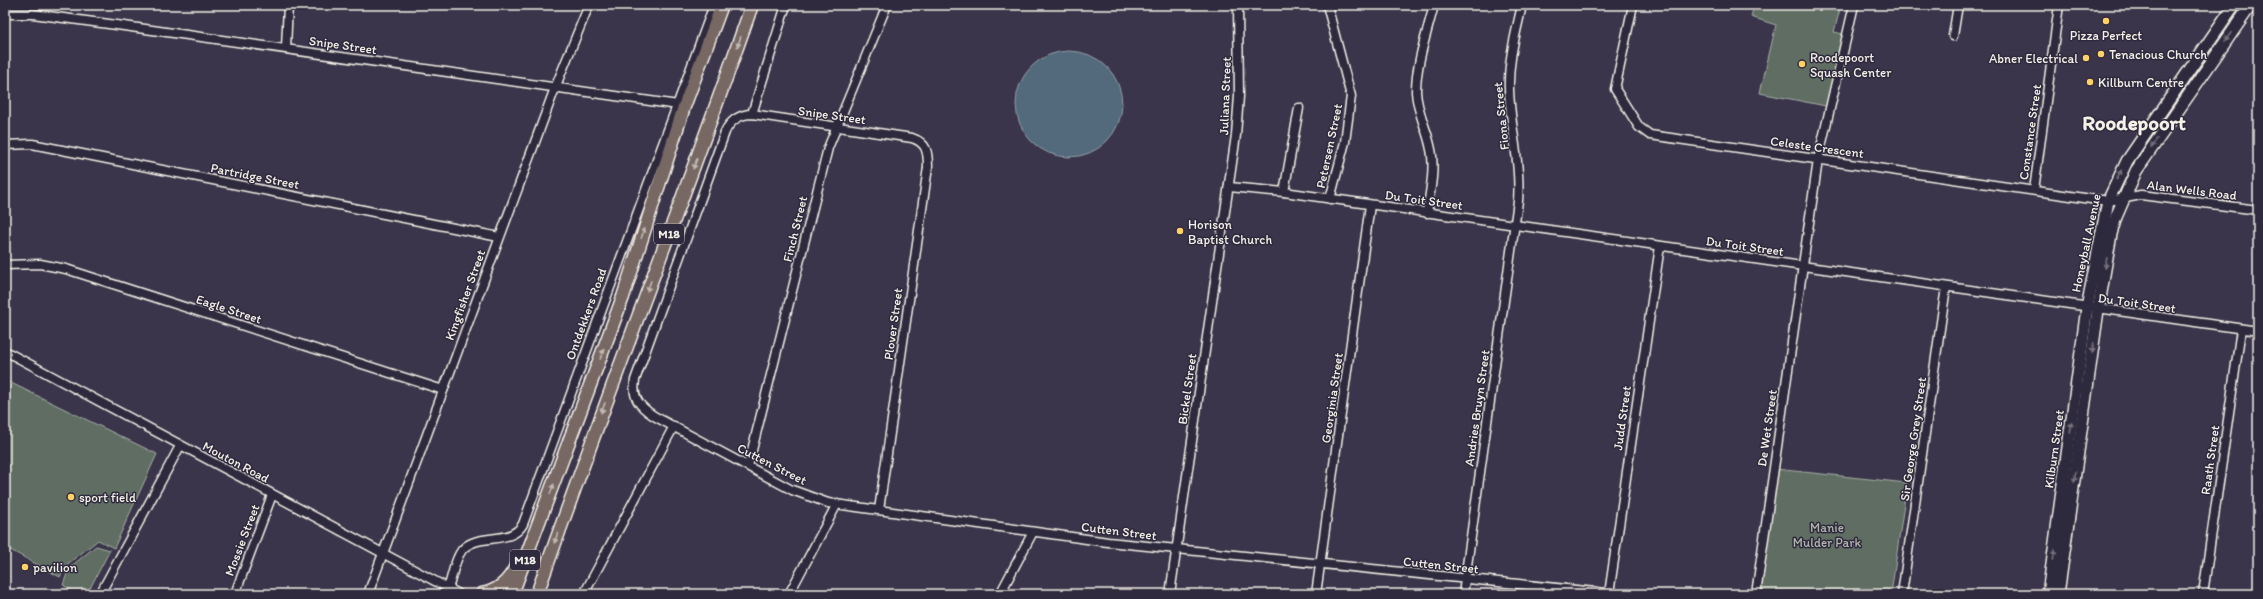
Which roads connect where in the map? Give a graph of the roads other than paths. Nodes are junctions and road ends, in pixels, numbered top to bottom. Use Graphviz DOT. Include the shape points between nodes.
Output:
graph roads {
  1 [pos="288,5"];
  2 [pos="590,5"];
  3 [pos="714,5"];
  4 [pos="722,5"];
  5 [pos="752,5"];
  6 [pos="786,5"];
  7 [pos="887,5"];
  8 [pos="1238,5"];
  9 [pos="1327,5"];
  10 [pos="1434,5"];
  11 [pos="1522,5"];
  12 [pos="1633,5"];
  13 [pos="1854,5"];
  14 [pos="1958,5"];
  15 [pos="2059,5"];
  16 [pos="2234,5"];
  17 [pos="2251,5"];
  18 [pos="5,14"];
  19 [pos="1953,36"];
  20 [pos="286,48"];
  21 [pos="555,88"];
  22 [pos="678,105"];
  23 [pos="1299,108"];
  24 [pos="752,114"];
  25 [pos="836,127"];
  26 [pos="923,142"];
  27 [pos="5,145"];
  28 [pos="1818,160"];
  29 [pos="1229,187"];
  30 [pos="2034,190"];
  31 [pos="1284,192"];
  32 [pos="2124,198"];
  33 [pos="1330,199"];
  34 [pos="2108,201"];
  35 [pos="1370,205"];
  36 [pos="2258,210"];
  37 [pos="1427,213"];
  38 [pos="1515,225"];
  39 [pos="499,237"];
  40 [pos="1660,246"];
  41 [pos="5,265"];
  42 [pos="1802,266"];
  43 [pos="1946,287"];
  44 [pos="2087,308"];
  45 [pos="2098,310"];
  46 [pos="2241,329"];
  47 [pos="2258,331"];
  48 [pos="5,351"];
  49 [pos="443,390"];
  50 [pos="643,408"];
  51 [pos="2079,410"];
  52 [pos="674,426"];
  53 [pos="180,446"];
  54 [pos="748,466"];
  55 [pos="272,495"];
  56 [pos="837,504"];
  57 [pos="879,510"];
  58 [pos="2065,511"];
  59 [pos="538,525"];
  60 [pos="1033,532"];
  61 [pos="1176,550"];
  62 [pos="384,554"];
  63 [pos="1320,565"];
  64 [pos="1464,579"];
  65 [pos="447,592"];
  66 [pos="100,594"];
  67 [pos="235,594"];
  68 [pos="368,594"];
  69 [pos="457,594"];
  70 [pos="482,594"];
  71 [pos="512,594"];
  72 [pos="537,594"];
  73 [pos="584,594"];
  74 [pos="790,594"];
  75 [pos="1000,594"];
  76 [pos="1170,594"];
  77 [pos="1316,594"];
  78 [pos="1463,594"];
  79 [pos="1611,594"];
  80 [pos="1756,594"];
  81 [pos="1902,594"];
  82 [pos="2048,594"];
  83 [pos="2058,594"];
  84 [pos="2203,594"];
  1 -- 20 [label="street"];
  2 -- 21 [label="street, Kingfisher Street"];
  3 -- 22 [label="street, Ontdekkers Road"];
  59 -- 4 [label="main road, M18, one-way" via="623,296 684,107"];
  5 -- 72 [label="main road, M18, one-way" via="715,111 583,462"];
  6 -- 24 [label="street"];
  7 -- 25 [label="street, Finch Street"];
  8 -- 29 [label="street, Juliana Street" via="1239,110"];
  9 -- 33 [label="street, Petersen Street" via="1351,96 1345,142"];
  10 -- 37 [label="street" via="1416,91 1418,108 1432,157"];
  11 -- 38 [label="street, Fiona Street" via="1511,56 1509,82 1519,166"];
  12 -- 28 [label="street, Celeste Crescent" via="1616,89 1621,101 1641,129 1654,136"];
  13 -- 28 [label="street, De Wet Street"];
  14 -- 19 [label="street"];
  15 -- 30 [label="street, Constance Street"];
  34 -- 16 [label="street, Honeyball Avenue, one-way" via="2127,161"];
  17 -- 32 [label="street, Honeyball Avenue, one-way" via="2149,151 2136,171"];
  18 -- 20 [label="street, Snipe Street" via="33,14"];
  20 -- 21 [label="street, Snipe Street"];
  21 -- 22 [label="street, Snipe Street"];
  21 -- 39 [label="street, Kingfisher Street"];
  22 -- 65 [label="street, Ontdekkers Road" via="524,524 513,534 465,548 460,554"];
  23 -- 31 [label="street"];
  24 -- 25 [label="street, Snipe Street"];
  24 -- 50 [label="street, Snipe Street" via="737,118 729,124 725,132 635,380 635,398"];
  25 -- 26 [label="street, Snipe Street" via="912,138"];
  25 -- 54 [label="street, Finch Street" via="826,157"];
  26 -- 57 [label="street, Plover Street" via="928,154 928,167"];
  27 -- 39 [label="street, Partridge Street" via="39,145"];
  28 -- 30 [label="street, Celeste Crescent"];
  28 -- 42 [label="street, De Wet Street"];
  29 -- 31 [label="street, Du Toit Street"];
  29 -- 61 [label="street, Bickel Street"];
  30 -- 34 [label="street, Celeste Crescent"];
  31 -- 33 [label="street, Du Toit Street"];
  32 -- 34 [label="street, Celeste Crescent"];
  32 -- 36 [label="street, Alan Wells Road" via="2141,195"];
  32 -- 45 [label="street, Honeyball Avenue, one-way" via="2111,234"];
  33 -- 35 [label="street, Du Toit Street"];
  34 -- 44 [label="street, Honeyball Avenue"];
  35 -- 37 [label="street, Du Toit Street"];
  35 -- 63 [label="street, Georginia Street"];
  37 -- 38 [label="street, Du Toit Street"];
  38 -- 40 [label="street, Du Toit Street"];
  38 -- 64 [label="street, Andries Bruyn Street"];
  39 -- 49 [label="street, Kingfisher Street"];
  40 -- 42 [label="street, Du Toit Street"];
  40 -- 79 [label="street, Judd Street"];
  41 -- 49 [label="street, Eagle Street" via="40,264 59,267"];
  42 -- 43 [label="street, Du Toit Street"];
  42 -- 80 [label="street, De Wet Street"];
  43 -- 44 [label="street, Du Toit Street"];
  43 -- 81 [label="street, Sir George Grey Street"];
  44 -- 45 [label="street, Du Toit Street"];
  44 -- 51 [label="street, Kilburn Street"];
  45 -- 46 [label="street, Du Toit Street"];
  45 -- 51 [label="street, Kilburn Street, one-way"];
  46 -- 47 [label="street, Du Toit Street"];
  46 -- 84 [label="street, Raath Street"];
  48 -- 53 [label="street, Mouton Road"];
  49 -- 62 [label="street, Kingfisher Street"];
  50 -- 52 [label="street, Cutten Street"];
  51 -- 58 [label="street, Kilburn Street"];
  52 -- 54 [label="street, Cutten Street"];
  52 -- 73 [label="street"];
  53 -- 55 [label="street, Mouton Road"];
  53 -- 66 [label="street"];
  54 -- 56 [label="street, Cutten Street" via="792,490"];
  55 -- 62 [label="street, Mouton Road"];
  55 -- 67 [label="street, Mossie Street"];
  56 -- 57 [label="street, Cutten Street"];
  56 -- 74 [label="street"];
  57 -- 60 [label="street, Cutten Street"];
  82 -- 58 [label="street, Kilburn Street, one-way"];
  58 -- 83 [label="street, Kilburn Street"];
  59 -- 70 [label="main road" via="511,576 500,588"];
  59 -- 71 [label="main road, M18"];
  60 -- 61 [label="street, Cutten Street"];
  60 -- 75 [label="street"];
  61 -- 63 [label="street, Cutten Street"];
  61 -- 76 [label="street, Bickel Street"];
  62 -- 65 [label="street, Mouton Road"];
  62 -- 68 [label="street, Kingfisher Street"];
  63 -- 64 [label="street, Cutten Street"];
  63 -- 77 [label="street, Georginia Street"];
  64 -- 78 [label="street, Andries Bruyn Street"];
  64 -- 79 [label="street, Cutten Street"];
  65 -- 69 [label="street, Mouton Road"];
}
